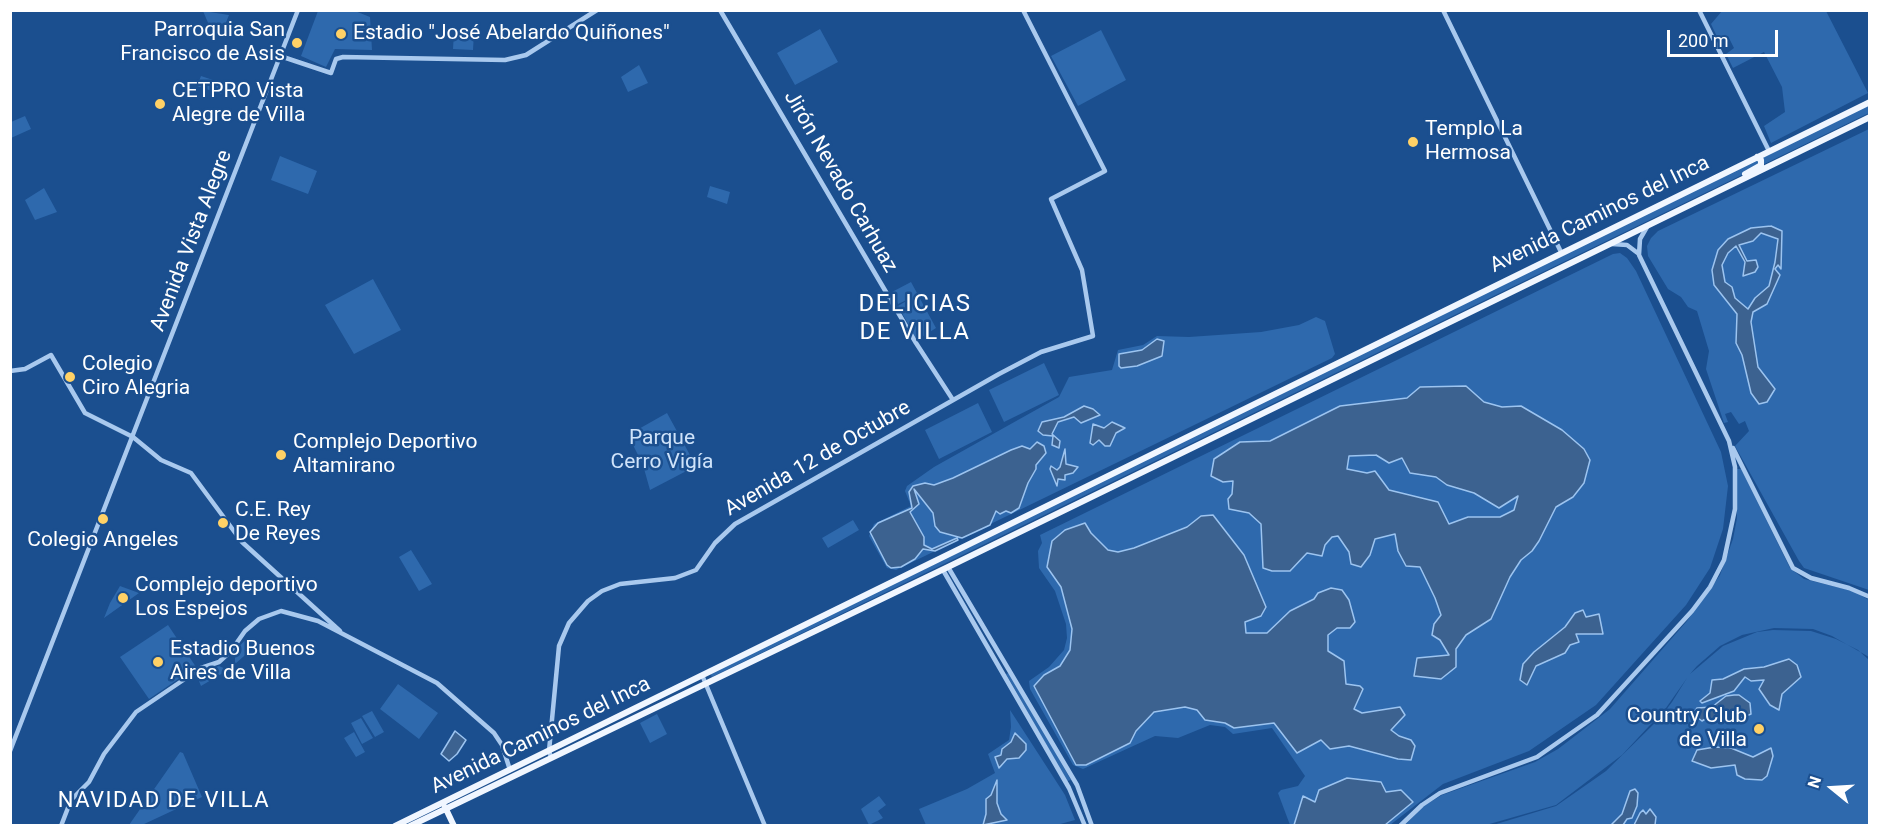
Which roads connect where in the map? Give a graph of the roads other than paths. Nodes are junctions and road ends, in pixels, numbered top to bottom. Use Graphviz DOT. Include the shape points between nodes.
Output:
graph roads {
  1 [pos="298,10"];
  2 [pos="597,10"];
  3 [pos="720,10"];
  4 [pos="1023,10"];
  5 [pos="1443,10"];
  6 [pos="1699,10"];
  7 [pos="280,56"];
  8 [pos="1869,102"];
  9 [pos="1869,117"];
  10 [pos="1769,151"];
  11 [pos="1757,157"];
  12 [pos="1736,183"];
  13 [pos="1647,227"];
  14 [pos="1612,244"];
  15 [pos="1561,252"];
  16 [pos="1639,255"];
  17 [pos="1533,266"];
  18 [pos="1520,288"];
  19 [pos="10,371"];
  20 [pos="953,400"];
  21 [pos="133,437"];
  22 [pos="1730,441"];
  23 [pos="983,536"];
  24 [pos="972,555"];
  25 [pos="946,568"];
  26 [pos="909,572"];
  27 [pos="901,590"];
  28 [pos="1869,597"];
  29 [pos="342,633"];
  30 [pos="702,675"];
  31 [pos="705,683"];
  32 [pos="10,752"];
  33 [pos="550,754"];
  34 [pos="510,770"];
  35 [pos="444,805"];
  36 [pos="61,825"];
  37 [pos="395,825"];
  38 [pos="410,825"];
  39 [pos="454,825"];
  40 [pos="765,825"];
  41 [pos="1085,825"];
  42 [pos="1092,825"];
  43 [pos="1400,825"];
  1 -- 7 [label="street, Avenida Vista Alegre"];
  2 -- 7 [label="street" via="526,55 505,60 343,57 336,59 331,73"];
  3 -- 20 [label="street, Jirón Nevado Carhuaz"];
  4 -- 20 [label="street, Avenida 12 de Octubre" via="1105,171 1051,199 1082,270 1093,336 1041,352"];
  5 -- 15 [label="street"];
  6 -- 10 [label="street"];
  7 -- 21 [label="street, Avenida Vista Alegre"];
  8 -- 10 [label="main road, Avenida Caminos del Inca"];
  9 -- 12 [label="main road"];
  10 -- 11 [label="main road, Avenida Caminos del Inca"];
  11 -- 12 [label="main road" via="1760,166"];
  11 -- 15 [label="main road, Avenida Caminos del Inca"];
  12 -- 13 [label="main road, Avenida Caminos del Inca"];
  13 -- 14 [label="main road, Avenida Caminos del Inca"];
  13 -- 16 [label="street" via="1640,239"];
  14 -- 16 [label="street" via="1627,245"];
  14 -- 18 [label="main road, Avenida Caminos del Inca"];
  15 -- 17 [label="main road, Avenida Caminos del Inca"];
  16 -- 22 [label="street"];
  17 -- 18 [label="main road" via="1513,280"];
  17 -- 23 [label="main road, Avenida Caminos del Inca"];
  18 -- 24 [label="main road, Avenida Caminos del Inca"];
  19 -- 21 [label="street" via="25,369 51,355 85,413"];
  20 -- 33 [label="street, Avenida 12 de Octubre" via="735,524 720,537 696,570 675,578 620,584 588,601 569,623 559,646"];
  21 -- 29 [label="street" via="161,459 198,479 242,542"];
  21 -- 32 [label="street, Avenida Vista Alegre"];
  22 -- 28 [label="street" via="1793,568"];
  22 -- 43 [label="street" via="1736,484 1732,531 1718,572 1692,611 1612,700 1572,735 1520,765 1440,794"];
  23 -- 24 [label="main road" via="989,542"];
  23 -- 26 [label="main road, Avenida Caminos del Inca"];
  24 -- 25 [label="main road, Avenida Caminos del Inca"];
  25 -- 27 [label="main road, Avenida Caminos del Inca"];
  25 -- 41 [label="street" via="1069,788"];
  25 -- 42 [label="street" via="1077,784"];
  26 -- 27 [label="main road" via="896,581"];
  26 -- 30 [label="main road, Avenida Caminos del Inca"];
  27 -- 31 [label="main road, Avenida Caminos del Inca"];
  29 -- 34 [label="street" via="437,683 494,733"];
  29 -- 36 [label="street" via="290,612 274,612 259,619 219,662 181,680 123,725 89,782 71,800"];
  30 -- 31 [label="street"];
  30 -- 33 [label="main road, Avenida Caminos del Inca"];
  31 -- 33 [label="main road, Avenida Caminos del Inca"];
  31 -- 40 [label="street"];
  33 -- 34 [label="main road, Avenida Caminos del Inca"];
  33 -- 35 [label="main road, Avenida Caminos del Inca"];
  34 -- 35 [label="main road, Avenida Caminos del Inca"];
  35 -- 37 [label="main road, Avenida Caminos del Inca"];
  35 -- 38 [label="main road, Avenida Caminos del Inca"];
  35 -- 39 [label="main road"];
}
